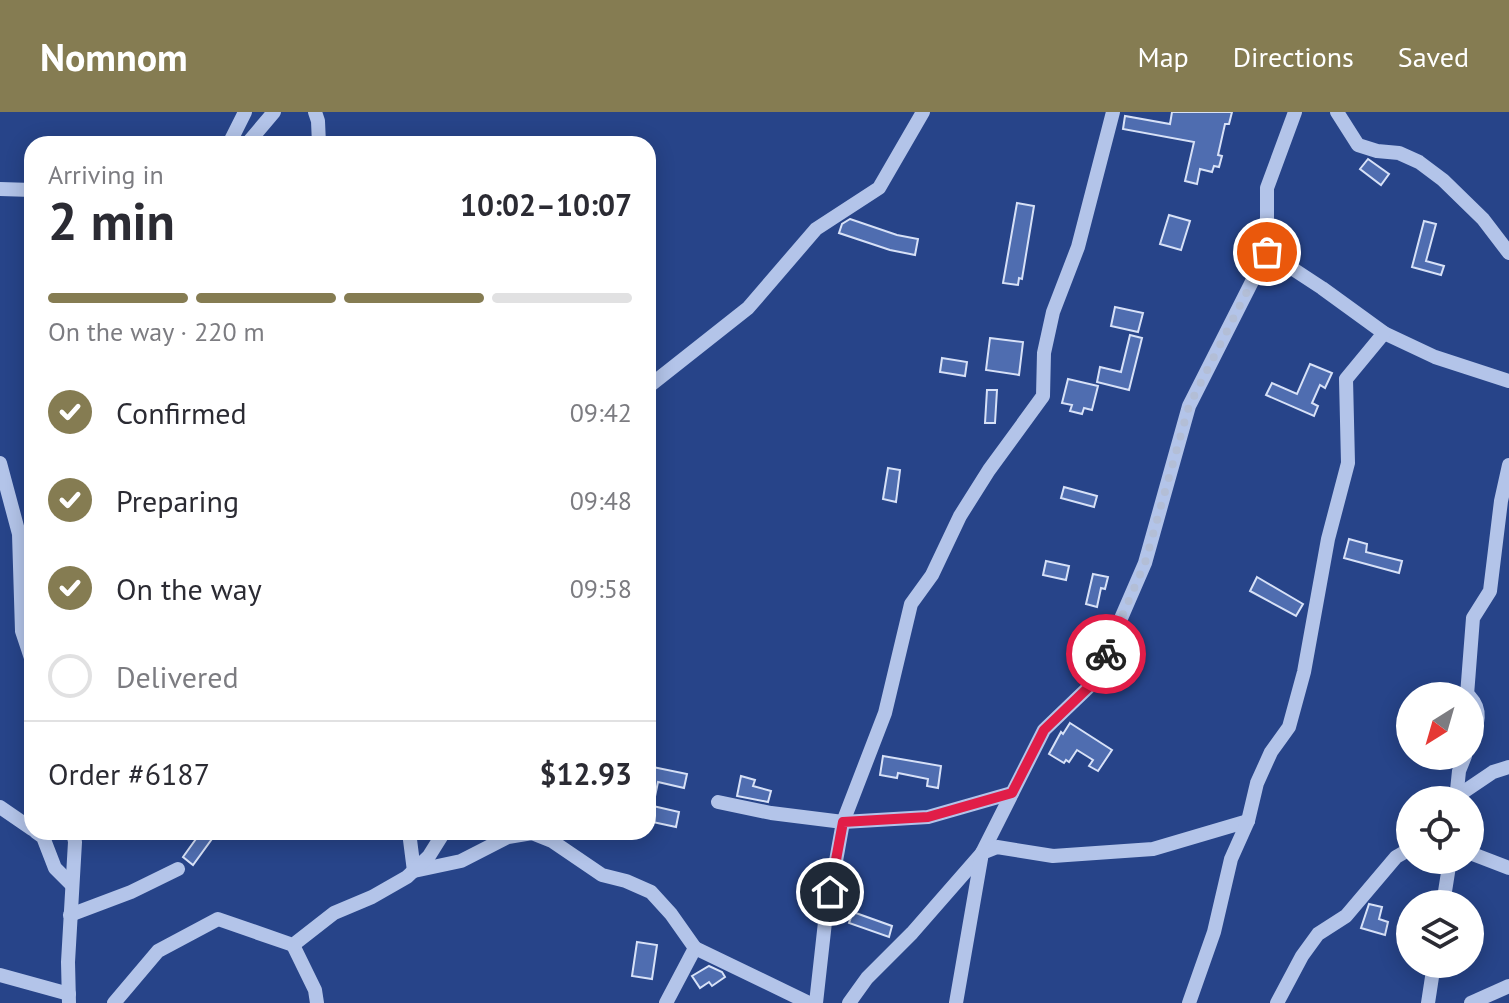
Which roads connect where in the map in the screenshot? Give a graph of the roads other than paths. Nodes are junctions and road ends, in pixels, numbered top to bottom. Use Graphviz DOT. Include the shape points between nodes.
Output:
graph roads {
  1 [pos="245,112"];
  2 [pos="274,112"];
  3 [pos="315,112"];
  4 [pos="923,112"];
  5 [pos="1113,112"];
  6 [pos="1295,112"];
  7 [pos="1337,112"];
  8 [pos="233,136"];
  9 [pos="254,136"];
  10 [pos="319,136"];
  11 [pos="0,189"];
  12 [pos="24,190"];
  13 [pos="1267,252"];
  14 [pos="1509,253"];
  15 [pos="1384,333"];
  16 [pos="656,381"];
  17 [pos="1509,381"];
  18 [pos="0,463"];
  19 [pos="1509,465"];
  20 [pos="24,637"];
  21 [pos="1468,682"];
  22 [pos="1509,767"];
  23 [pos="1473,786"];
  24 [pos="1012,793"];
  25 [pos="718,802"];
  26 [pos="0,807"];
  27 [pos="1248,821"];
  28 [pos="843,822"];
  29 [pos="24,824"];
  30 [pos="44,840"];
  31 [pos="75,840"];
  32 [pos="410,840"];
  33 [pos="439,840"];
  34 [pos="502,840"];
  35 [pos="550,840"];
  36 [pos="982,853"];
  37 [pos="1396,857"];
  38 [pos="1484,858"];
  39 [pos="1509,868"];
  40 [pos="178,869"];
  41 [pos="414,871"];
  42 [pos="72,885"];
  43 [pos="70,915"];
  44 [pos="293,945"];
  45 [pos="695,948"];
  46 [pos="1,977"];
  47 [pos="1432,978"];
  48 [pos="1509,986"];
  49 [pos="69,999"];
  50 [pos="114,1003"];
  51 [pos="317,1003"];
  52 [pos="666,1003"];
  53 [pos="809,1003"];
  54 [pos="816,1003"];
  55 [pos="849,1003"];
  56 [pos="956,1003"];
  57 [pos="1189,1003"];
  58 [pos="1277,1003"];
  59 [pos="1428,1003"];
  60 [pos="1471,1003"];
  1 -- 8 [label="street"];
  2 -- 9 [label="street"];
  3 -- 10 [label="street"];
  4 -- 16 [label="street" via="879,188 816,229 748,308"];
  5 -- 28 [label="street" via="1078,247 1053,312 1044,353 1043,396 989,470 911,604 885,713"];
  6 -- 13 [label="street" via="1267,188"];
  7 -- 14 [label="street" via="1358,145 1399,153 1443,180"];
  11 -- 12 [label="street"];
  13 -- 15 [label="street"];
  13 -- 24 [label="street" via="1189,406 1145,563 1093,683 1044,730"];
  15 -- 17 [label="street" via="1435,357"];
  15 -- 27 [label="street" via="1346,379 1348,463 1304,672 1289,727 1257,783"];
  18 -- 20 [label="street" via="19,534"];
  19 -- 21 [label="street" via="1490,591 1473,618"];
  22 -- 23 [label="street"];
  24 -- 28 [label="street" via="928,817"];
  24 -- 36 [label="street"];
  25 -- 28 [label="street"];
  26 -- 29 [label="street"];
  27 -- 36 [label="street" via="1153,849 1053,856 997,847"];
  27 -- 57 [label="street" via="1231,859 1214,932"];
  28 -- 54 [label="street"];
  30 -- 42 [label="street" via="55,868"];
  31 -- 42 [label="street"];
  32 -- 41 [label="street"];
  33 -- 41 [label="street"];
  34 -- 41 [label="street" via="461,861"];
  35 -- 45 [label="street" via="602,875 651,892"];
  36 -- 55 [label="street"];
  36 -- 56 [label="street"];
  37 -- 58 [label="street" via="1346,916 1318,934"];
  38 -- 39 [label="street"];
  40 -- 43 [label="street"];
  41 -- 44 [label="street" via="334,913"];
  42 -- 43 [label="street"];
  43 -- 49 [label="street"];
  44 -- 50 [label="street" via="218,919 158,951"];
  44 -- 51 [label="street"];
  45 -- 52 [label="street"];
  45 -- 53 [label="street"];
  46 -- 49 [label="street"];
  47 -- 59 [label="street"];
  48 -- 60 [label="street"];
}
